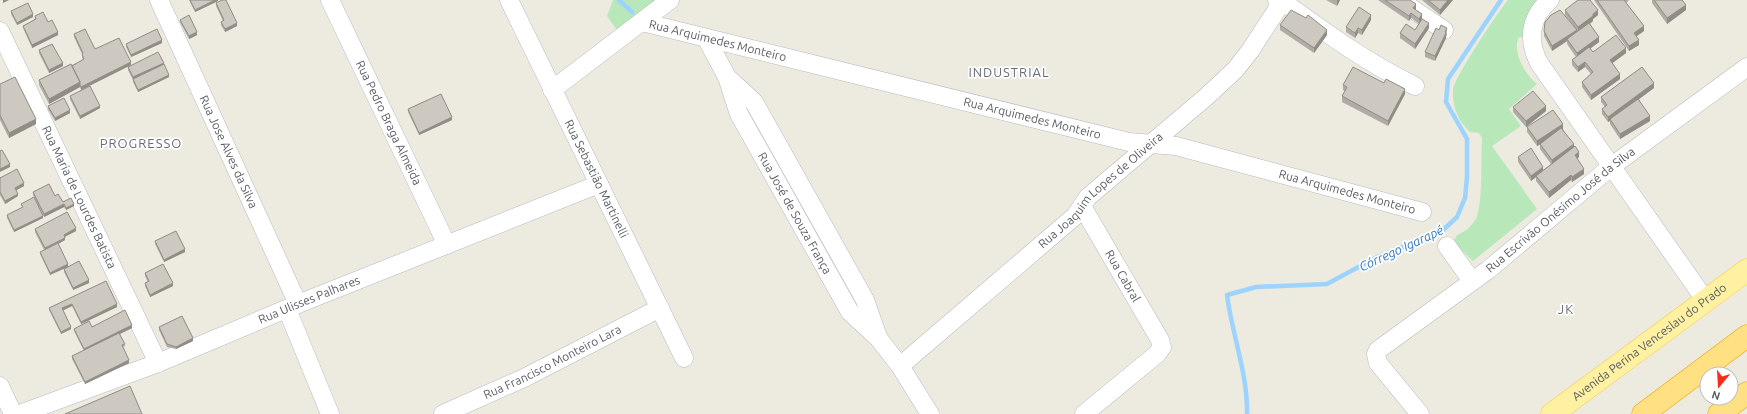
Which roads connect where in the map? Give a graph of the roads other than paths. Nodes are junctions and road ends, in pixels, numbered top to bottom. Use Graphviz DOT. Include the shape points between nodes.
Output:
graph roads {
  1 [pos="159,0"];
  2 [pos="330,0"];
  3 [pos="509,0"];
  4 [pos="670,0"];
  5 [pos="1281,0"];
  6 [pos="1399,0"];
  7 [pos="1550,0"];
  8 [pos="642,22"];
  9 [pos="1444,30"];
  10 [pos="0,31"];
  11 [pos="706,38"];
  12 [pos="1747,67"];
  13 [pos="1415,86"];
  14 [pos="552,90"];
  15 [pos="1152,143"];
  16 [pos="1612,166"];
  17 [pos="599,184"];
  18 [pos="1082,206"];
  19 [pos="1422,212"];
  20 [pos="447,245"];
  21 [pos="1447,246"];
  22 [pos="1747,270"];
  23 [pos="1472,281"];
  24 [pos="1706,301"];
  25 [pos="293,306"];
  26 [pos="660,308"];
  27 [pos="1744,337"];
  28 [pos="684,358"];
  29 [pos="158,363"];
  30 [pos="900,366"];
  31 [pos="0,386"];
  32 [pos="1747,393"];
  33 [pos="13,414"];
  34 [pos="20,414"];
  35 [pos="330,414"];
  36 [pos="443,414"];
  37 [pos="930,414"];
  38 [pos="1084,414"];
  39 [pos="1420,414"];
  40 [pos="1552,414"];
  41 [pos="1643,414"];
  42 [pos="1719,414"];
  1 -- 25 [label="street, Rua Jose Alves da Silva"];
  2 -- 20 [label="street, Rua Pedro Braga Almeida"];
  3 -- 14 [label="street, Rua Sebastião Martinelli"];
  4 -- 8 [label="street"];
  5 -- 13 [label="street" via="1358,55"];
  5 -- 15 [label="street, Rua Joaquim Lopes de Oliveira" via="1250,51 1235,70"];
  6 -- 9 [label="street"];
  7 -- 16 [label="street" via="1536,16 1531,38 1534,52"];
  8 -- 11 [label="street, Rua Arquimedes Monteiro"];
  8 -- 14 [label="street"];
  10 -- 29 [label="street, Rua Maria de Lourdes Batista"];
  11 -- 15 [label="street, Rua Arquimedes Monteiro" via="1129,142"];
  11 -- 30 [label="street, Rua José de Souza França" via="727,77 754,102 865,300 879,339"];
  12 -- 16 [label="street, Rua Escrivão Onésimo José da Silva"];
  14 -- 17 [label="street, Rua Sebastião Martinelli"];
  15 -- 18 [label="street, Rua Joaquim Lopes de Oliveira" via="1088,197"];
  15 -- 19 [label="street, Rua Arquimedes Monteiro" via="1176,146"];
  16 -- 23 [label="street, Rua Escrivão Onésimo José da Silva"];
  16 -- 24 [label="street"];
  17 -- 20 [label="street, Rua Ulisses Palhares"];
  17 -- 26 [label="street, Rua Sebastião Martinelli"];
  18 -- 30 [label="street, Rua Joaquim Lopes de Oliveira" via="1075,216"];
  18 -- 38 [label="street, Rua Cabral" via="1162,347 1157,354"];
  20 -- 25 [label="street, Rua Ulisses Palhares"];
  21 -- 23 [label="street"];
  22 -- 24 [label="main road, Avenida Perina Venceslau do Prado"];
  23 -- 39 [label="street, Rua Escrivão Onésimo José da Silva" via="1381,347 1376,354 1378,363"];
  24 -- 40 [label="main road, Avenida Perina Venceslau do Prado"];
  25 -- 29 [label="street, Rua Ulisses Palhares"];
  25 -- 35 [label="street, Rua Jose Alves da Silva"];
  26 -- 28 [label="street, Rua Sebastião Martinelli"];
  26 -- 36 [label="street, Rua Francisco Monteiro Lara" via="524,378"];
  27 -- 41 [label="highway"];
  29 -- 34 [label="street, Rua Ulisses Palhares"];
  30 -- 37 [label="street, Rua José de Souza França"];
  31 -- 33 [label="street"];
  32 -- 42 [label="highway"];
}
